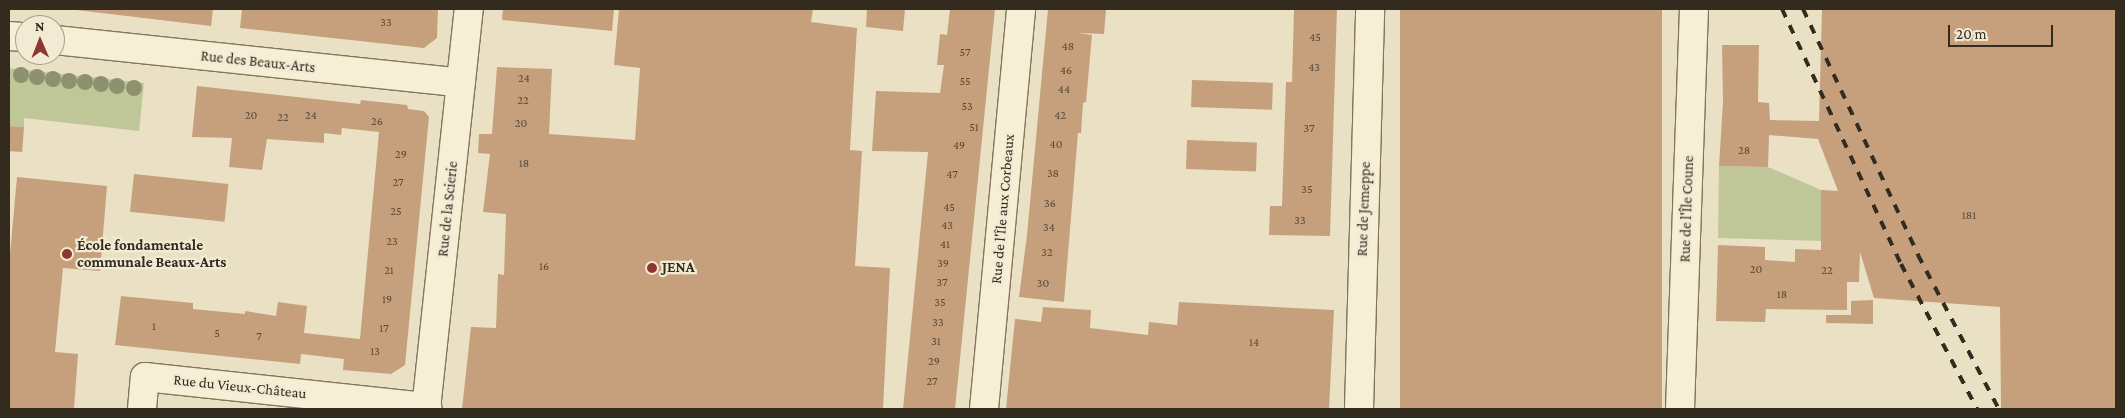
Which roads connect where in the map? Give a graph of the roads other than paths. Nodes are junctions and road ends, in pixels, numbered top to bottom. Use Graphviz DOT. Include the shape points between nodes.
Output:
graph roads {
  1 [pos="469,9"];
  2 [pos="1022,9"];
  3 [pos="1370,9"];
  4 [pos="1694,9"];
  5 [pos="65,41"];
  6 [pos="461,83"];
  7 [pos="427,408"];
  8 [pos="142,409"];
  9 [pos="984,409"];
  10 [pos="1359,409"];
  11 [pos="1680,409"];
  1 -- 6 [label="street, Rue de la Scierie"];
  2 -- 9 [label="street, Rue de l'Île aux Corbeaux"];
  3 -- 10 [label="street, Rue de Jemeppe"];
  4 -- 11 [label="street, Rue de l'Île Coune"];
  5 -- 6 [label="street, Rue des Beaux-Arts"];
  6 -- 7 [label="street, Rue de la Scierie"];
  7 -- 8 [label="street, Rue du Vieux-Château" via="145,377"];
}
